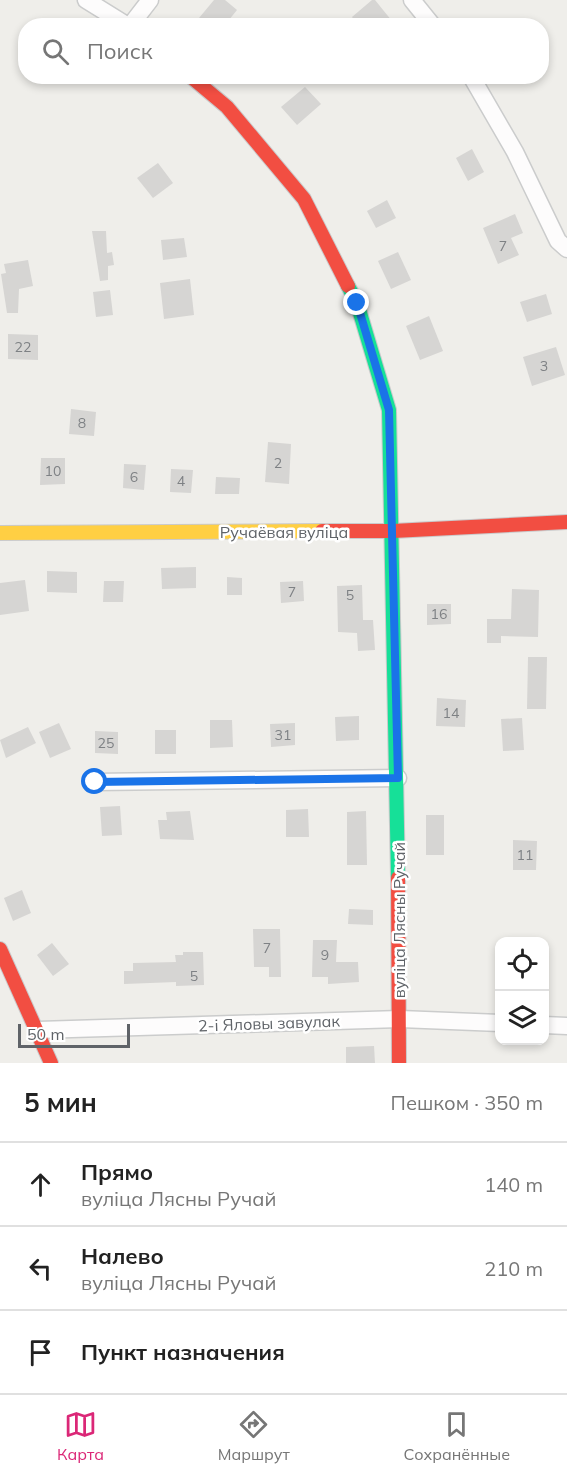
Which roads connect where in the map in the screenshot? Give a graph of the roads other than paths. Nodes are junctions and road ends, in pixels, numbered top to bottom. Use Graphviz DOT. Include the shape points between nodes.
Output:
graph roads {
  1 [pos="86,0"];
  2 [pos="150,0"];
  3 [pos="412,0"];
  4 [pos="116,18"];
  5 [pos="135,18"];
  6 [pos="427,18"];
  7 [pos="200,84"];
  8 [pos="476,84"];
  9 [pos="567,249"];
  10 [pos="567,522"];
  11 [pos="1,529"];
  12 [pos="393,531"];
  13 [pos="398,778"];
  14 [pos="95,782"];
  15 [pos="0,949"];
  16 [pos="400,1019"];
  17 [pos="495,1023"];
  18 [pos="549,1025"];
  19 [pos="567,1026"];
  20 [pos="38,1030"];
  21 [pos="51,1063"];
  22 [pos="399,1063"];
  1 -- 4 [label="street"];
  2 -- 5 [label="street"];
  3 -- 6 [label="street"];
  7 -- 12 [label="street, вуліца Лясны Ручай" via="227,107 304,199 357,303 389,410"];
  8 -- 9 [label="street" via="515,152 558,241"];
  10 -- 12 [label="street, Ручаёвая вуліца"];
  11 -- 12 [label="street, Ручаёвая вуліца"];
  12 -- 13 [label="street, вуліца Лясны Ручай"];
  13 -- 14 [label="street"];
  13 -- 16 [label="street, вуліца Лясны Ручай"];
  15 -- 20 [label="street"];
  16 -- 17 [label="street, 2-і Яловы завулак"];
  16 -- 20 [label="street, 2-і Яловы завулак"];
  16 -- 22 [label="street, вуліца Лясны Ручай"];
  18 -- 19 [label="street"];
  20 -- 21 [label="street"];
}
